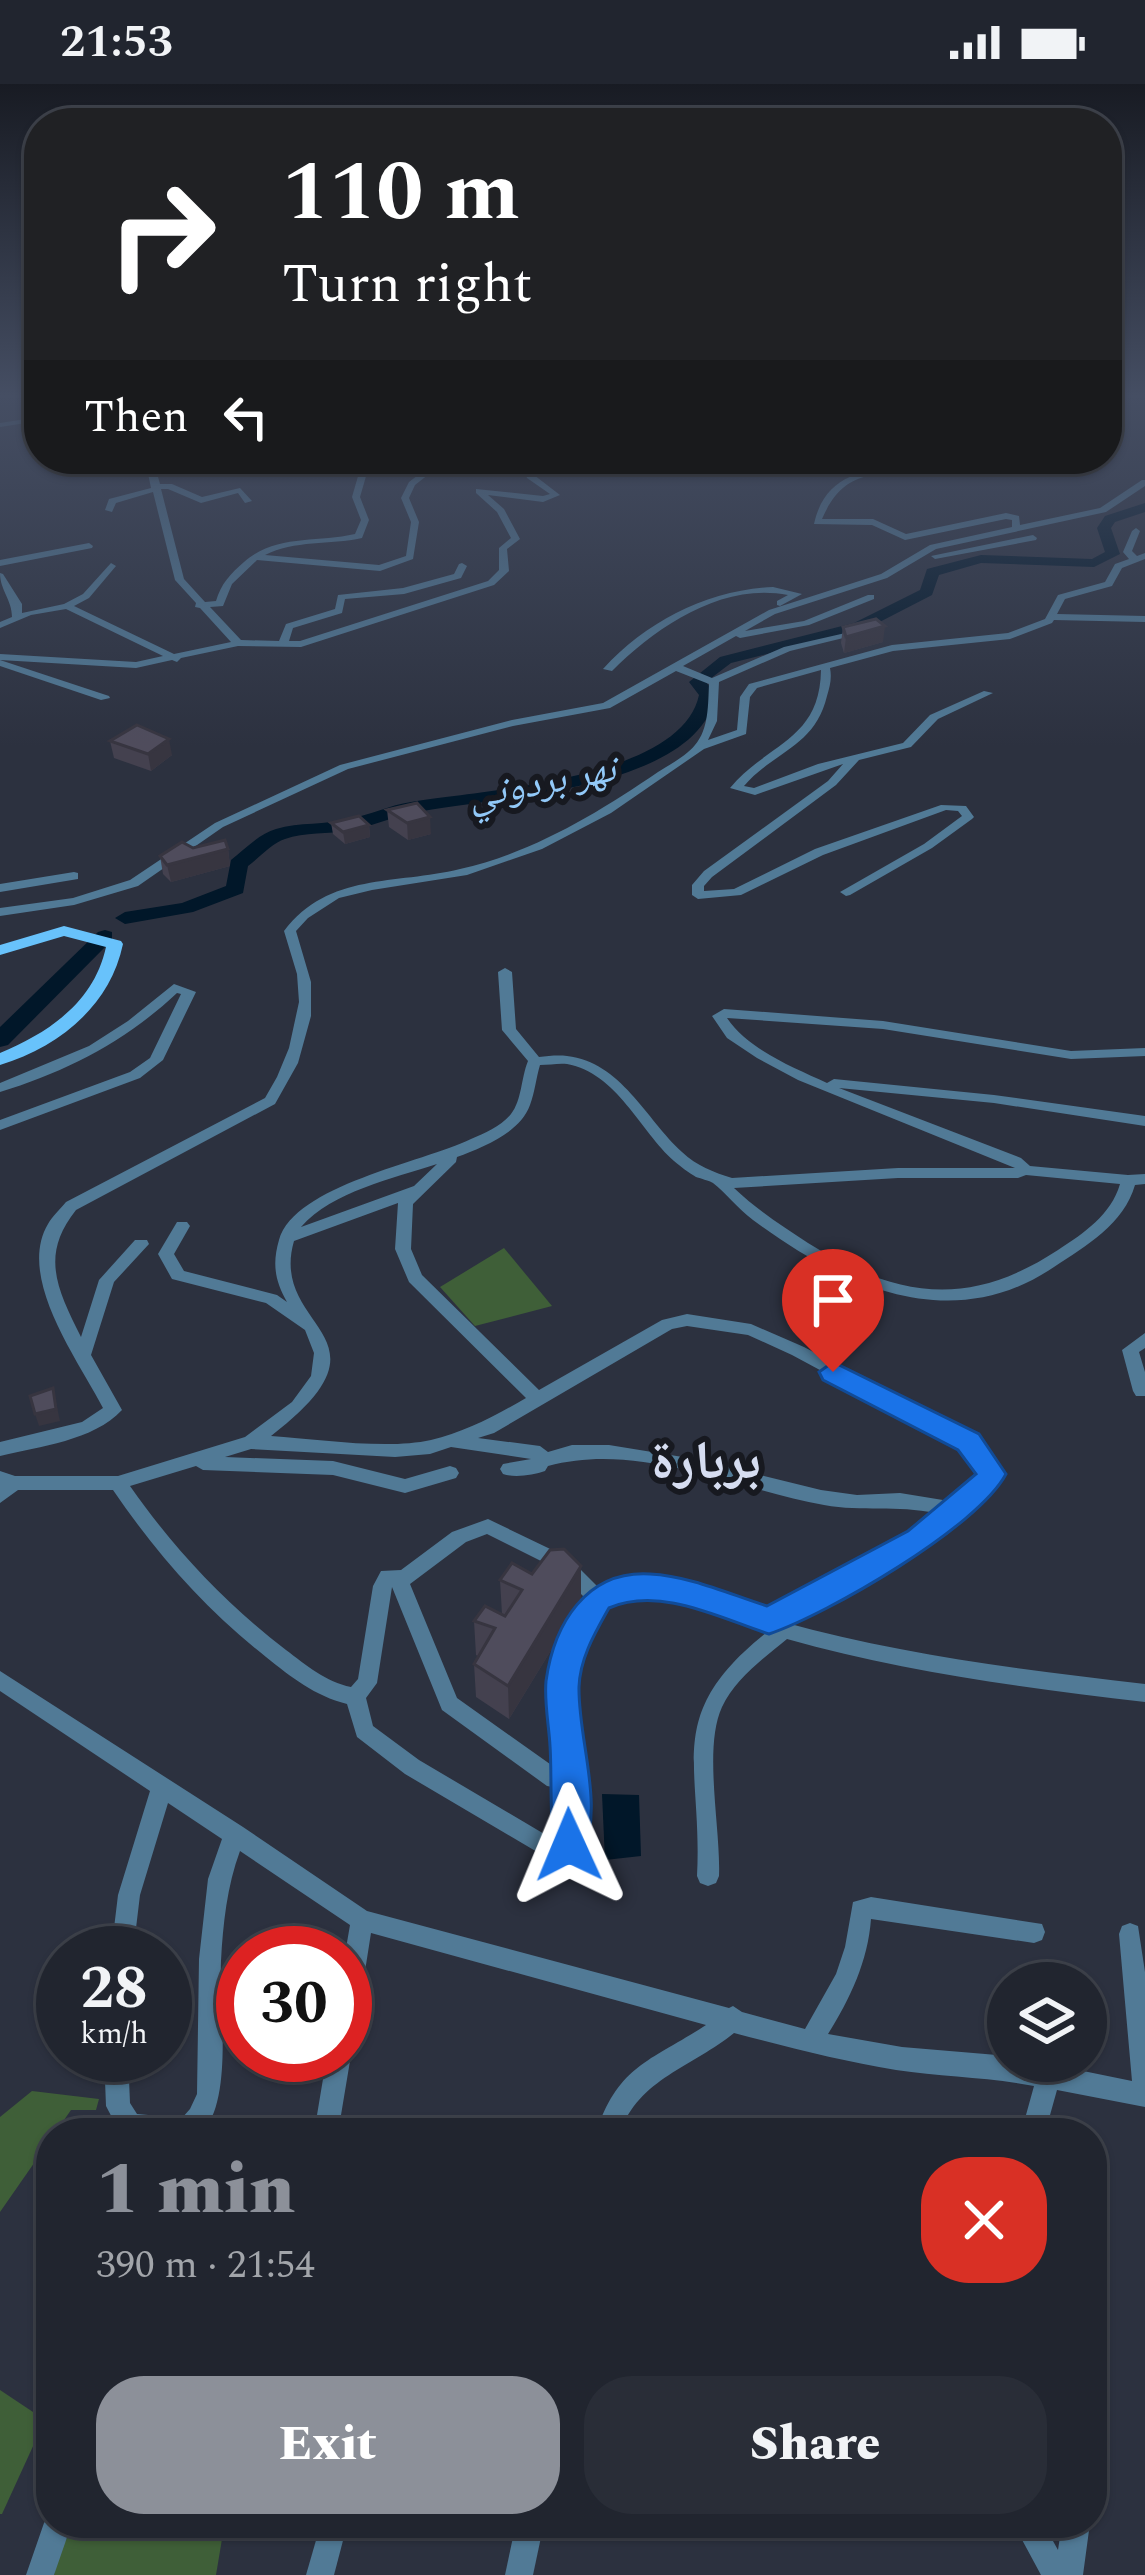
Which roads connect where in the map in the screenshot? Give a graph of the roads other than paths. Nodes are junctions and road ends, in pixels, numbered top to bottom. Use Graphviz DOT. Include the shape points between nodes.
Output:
graph roads {
  1 [pos="163,514"];
  2 [pos="363,514"];
  3 [pos="412,514"];
  4 [pos="502,514"];
  5 [pos="820,514"];
  6 [pos="1088,514"];
  7 [pos="1083,524"];
  8 [pos="1136,531"];
  9 [pos="1017,535"];
  10 [pos="88,546"];
  11 [pos="923,554"];
  12 [pos="255,557"];
  13 [pos="0,563"];
  14 [pos="1142,564"];
  15 [pos="111,566"];
  16 [pos="462,566"];
  17 [pos="0,576"];
  18 [pos="871,597"];
  19 [pos="198,605"];
  20 [pos="67,606"];
  21 [pos="772,612"];
  22 [pos="16,617"];
  23 [pos="1052,617"];
  24 [pos="1145,619"];
  25 [pos="0,627"];
  26 [pos="875,628"];
  27 [pos="727,637"];
  28 [pos="238,643"];
  29 [pos="283,645"];
  30 [pos="2,658"];
  31 [pos="178,659"];
  32 [pos="676,668"];
  33 [pos="608,669"];
  34 [pos="826,669"];
  35 [pos="709,679"];
  36 [pos="988,693"];
  37 [pos="105,698"];
  38 [pos="710,732"];
  39 [pos="725,736"];
  40 [pos="700,746"];
  41 [pos="854,759"];
  42 [pos="74,876"];
  43 [pos="0,888"];
  44 [pos="846,892"];
  45 [pos="0,912"];
  46 [pos="2,949"];
  47 [pos="506,972"];
  48 [pos="1145,1052"];
  49 [pos="0,1060"];
  50 [pos="535,1061"];
  51 [pos="803,1080"];
  52 [pos="0,1088"];
  53 [pos="1145,1121"];
  54 [pos="0,1125"];
  55 [pos="460,1150"];
  56 [pos="1025,1170"];
  57 [pos="1137,1179"];
  58 [pos="719,1181"];
  59 [pos="415,1190"];
  60 [pos="182,1226"];
  61 [pos="286,1238"];
  62 [pos="141,1244"];
  63 [pos="310,1328"];
  64 [pos="1145,1339"];
  65 [pos="83,1355"];
  66 [pos="1142,1390"];
  67 [pos="538,1400"];
  68 [pos="449,1441"];
  69 [pos="251,1442"];
  70 [pos="0,1449"];
  71 [pos="542,1460"];
  72 [pos="189,1462"];
  73 [pos="508,1469"];
  74 [pos="450,1473"];
  75 [pos="118,1483"];
  76 [pos="5,1485"];
  77 [pos="956,1510"];
  78 [pos="400,1581"];
  79 [pos="598,1599"];
  80 [pos="777,1626"];
  81 [pos="0,1680"];
  82 [pos="1145,1693"];
  83 [pos="356,1696"];
  84 [pos="567,1777"];
  85 [pos="162,1787"];
  86 [pos="235,1834"];
  87 [pos="708,1876"];
  88 [pos="362,1920"];
  89 [pos="126,1926"];
  90 [pos="361,1926"];
  91 [pos="1034,1932"];
  92 [pos="1130,1934"];
  93 [pos="734,2018"];
  94 [pos="810,2041"];
  95 [pos="987,2069"];
  96 [pos="117,2082"];
  97 [pos="334,2082"];
  98 [pos="1047,2082"];
  99 [pos="1085,2082"];
  100 [pos="1145,2092"];
  101 [pos="125,2118"];
  102 [pos="199,2118"];
  103 [pos="328,2118"];
  104 [pos="611,2118"];
  105 [pos="1038,2118"];
  106 [pos="53,2538"];
  107 [pos="330,2538"];
  108 [pos="527,2538"];
  109 [pos="1036,2538"];
  110 [pos="1074,2538"];
  111 [pos="40,2575"];
  112 [pos="320,2575"];
  113 [pos="519,2575"];
  114 [pos="1057,2575"];
  115 [pos="1069,2575"];
  1 -- 19 [label="street" via="180,580"];
  2 -- 12 [label="street" via="359,536 280,542"];
  3 -- 12 [label="street" via="410,557 376,568"];
  4 -- 29 [label="street" via="515,539 502,550 499,578 314,643"];
  5 -- 9 [label="street" via="817,522 873,522 905,537 1006,516 1016,518"];
  6 -- 9 [label="street"];
  7 -- 9 [label="street"];
  8 -- 14 [label="street" via="1127,552"];
  9 -- 11 [label="street"];
  9 -- 11 [label="street" via="966,538"];
  10 -- 13 [label="street"];
  11 -- 21 [label="street" via="884,577"];
  12 -- 19 [label="street" via="224,587 220,604"];
  14 -- 23 [label="street" via="1118,566 1108,584 1061,597"];
  15 -- 20 [label="street"];
  16 -- 29 [label="street" via="458,575 422,587 340,597 339,611 289,626"];
  17 -- 22 [label="street"];
  18 -- 27 [label="street" via="806,623"];
  19 -- 28 [label="street"];
  20 -- 22 [label="street"];
  20 -- 31 [label="street"];
  21 -- 27 [label="street"];
  21 -- 33 [label="street" via="797,593 698,605 636,639"];
  22 -- 25 [label="street"];
  23 -- 24 [label="street"];
  23 -- 34 [label="street" via="1001,638 892,648"];
  25 -- 30 [label="street"];
  26 -- 35 [label="street"];
  27 -- 32 [label="street"];
  28 -- 29 [label="street"];
  28 -- 31 [label="street"];
  30 -- 31 [label="street" via="110,666"];
  30 -- 37 [label="street"];
  32 -- 35 [label="street"];
  32 -- 45 [label="street" via="606,706 325,773 219,825 134,883"];
  34 -- 39 [label="street" via="753,686 742,732"];
  34 -- 41 [label="street" via="819,716 736,788 755,792"];
  35 -- 38 [label="street"];
  36 -- 41 [label="street" via="934,717 908,745"];
  38 -- 39 [label="street"];
  38 -- 40 [label="street"];
  39 -- 40 [label="street"];
  40 -- 65 [label="street" via="599,815 492,864 339,892 299,917 290,931 306,1006 280,1089 71,1206 53,1227 46,1257 52,1295"];
  41 -- 44 [label="street" via="698,885 698,895 737,892 819,853 945,807 962,808 968,817 928,846"];
  42 -- 43 [label="street"];
  46 -- 49 [label="main road" via="64,932 115,944 113,963 81,1012"];
  47 -- 50 [label="street" via="508,1030"];
  48 -- 51 [label="street" via="1071,1055 884,1025 719,1016 746,1048"];
  50 -- 55 [label="street" via="516,1119"];
  50 -- 58 [label="street" via="558,1057 601,1071 683,1159"];
  51 -- 53 [label="street"];
  51 -- 56 [label="street"];
  52 -- 54 [label="street" via="96,1050 139,1024 174,988 189,992 156,1060 135,1075"];
  55 -- 59 [label="street"];
  55 -- 61 [label="street" via="330,1199 302,1215"];
  56 -- 57 [label="street"];
  56 -- 58 [label="street"];
  57 -- 58 [label="street" via="1114,1214 1051,1264 998,1292 951,1297 844,1273"];
  59 -- 61 [label="street"];
  59 -- 67 [label="street" via="401,1228 415,1278"];
  60 -- 63 [label="street" via="166,1254 178,1275 271,1299"];
  61 -- 63 [label="street" via="278,1257 283,1276"];
  62 -- 65 [label="street" via="107,1280"];
  63 -- 69 [label="street" via="325,1359 322,1381"];
  64 -- 66 [label="street" via="1130,1350"];
  65 -- 70 [label="street" via="112,1410 87,1427"];
  67 -- 68 [label="street"];
  67 -- 77 [label="street" via="668,1324 732,1324 969,1442 991,1474"];
  68 -- 69 [label="street" via="395,1450"];
  68 -- 71 [label="street" via="533,1451"];
  69 -- 72 [label="street"];
  71 -- 73 [label="street"];
  71 -- 77 [label="street" via="565,1449 615,1454 856,1503"];
  72 -- 74 [label="street" via="333,1468 405,1486"];
  72 -- 75 [label="street"];
  75 -- 76 [label="street"];
  75 -- 83 [label="street" via="194,1585 224,1612 314,1682"];
  77 -- 80 [label="street"];
  78 -- 79 [label="street" via="459,1537 488,1526 548,1554"];
  78 -- 83 [label="street" via="388,1577 383,1586 367,1683"];
  78 -- 84 [label="street" via="449,1704 542,1772"];
  79 -- 80 [label="street" via="649,1587"];
  79 -- 84 [label="street" via="572,1643 562,1684"];
  80 -- 82 [label="street" via="922,1666"];
  80 -- 87 [label="street" via="709,1712"];
  81 -- 85 [label="street"];
  83 -- 84 [label="street" via="364,1731 549,1849 569,1845"];
  85 -- 86 [label="street"];
  85 -- 89 [label="street"];
  86 -- 88 [label="street"];
  86 -- 102 [label="street" via="219,1879 209,2094"];
  88 -- 90 [label="street"];
  88 -- 93 [label="street"];
  91 -- 94 [label="street" via="861,1910 860,1943 842,1996"];
  92 -- 100 [label="street"];
  93 -- 94 [label="street"];
  93 -- 104 [label="street" via="634,2081"];
  94 -- 95 [label="street"];
  96 -- 101 [label="street"];
  97 -- 103 [label="street"];
  98 -- 105 [label="street"];
  99 -- 100 [label="street"];
  106 -- 111 [label="street"];
  107 -- 112 [label="street"];
  108 -- 113 [label="street"];
  109 -- 114 [label="street"];
  110 -- 115 [label="street"];
}
